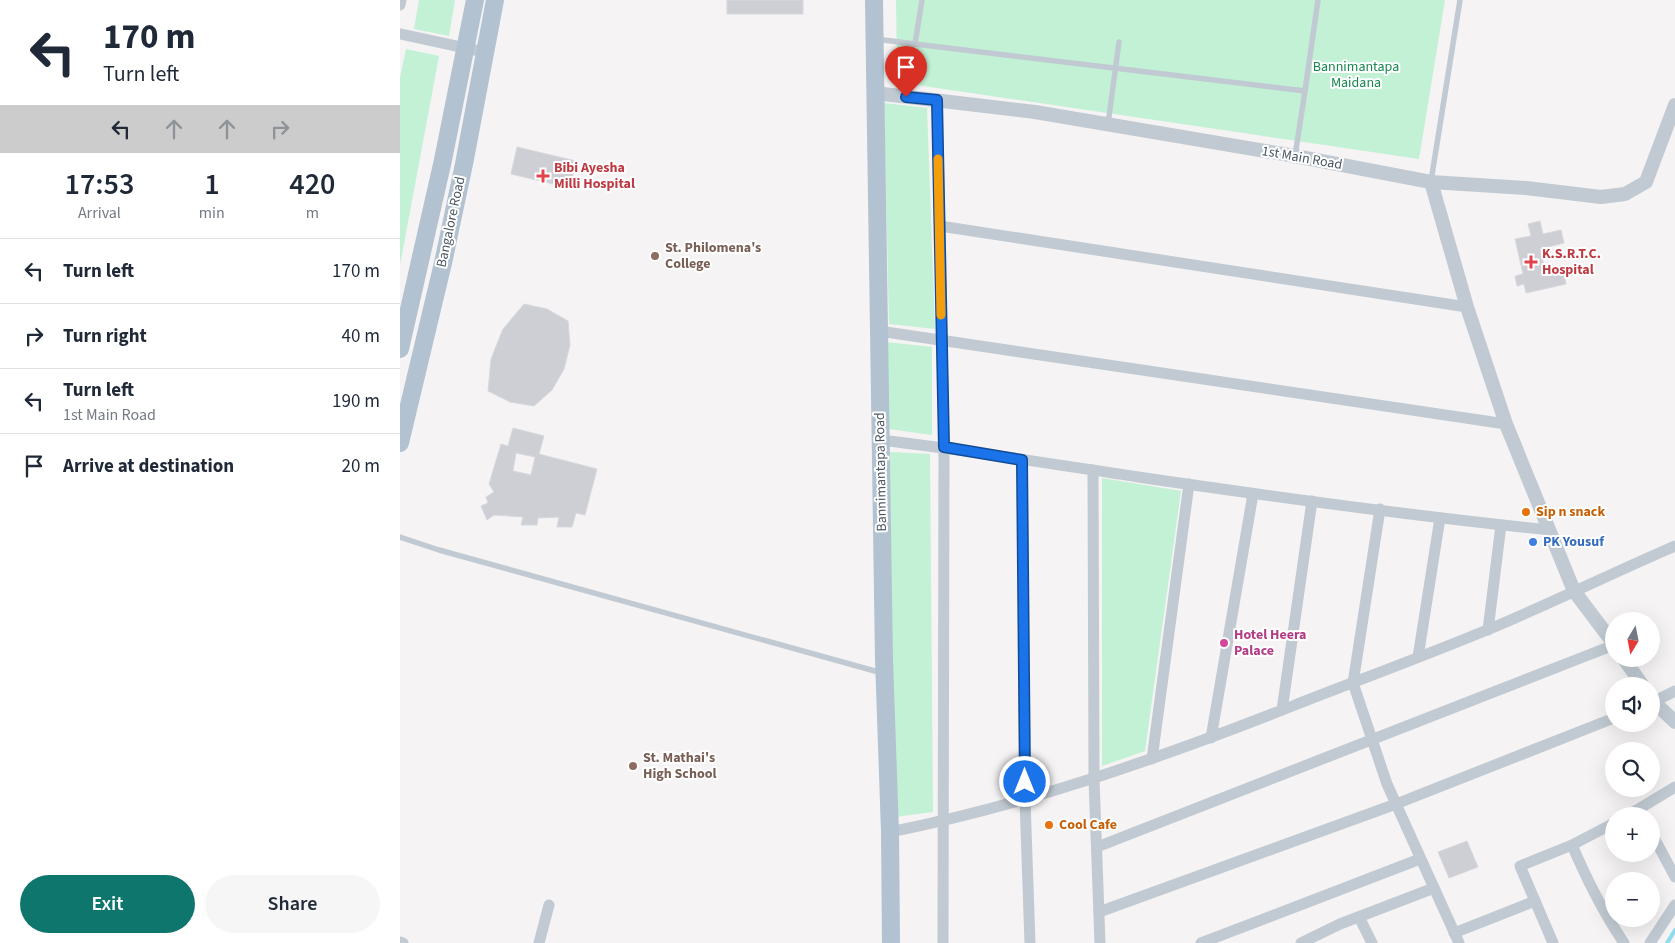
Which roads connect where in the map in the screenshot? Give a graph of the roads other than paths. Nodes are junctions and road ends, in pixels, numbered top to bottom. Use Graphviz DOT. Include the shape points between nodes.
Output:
graph roads {
  1 [pos="401,0"];
  2 [pos="475,0"];
  3 [pos="495,0"];
  4 [pos="874,0"];
  5 [pos="922,0"];
  6 [pos="1318,0"];
  7 [pos="1460,0"];
  8 [pos="400,5"];
  9 [pos="400,34"];
  10 [pos="874,39"];
  11 [pos="1119,42"];
  12 [pos="915,44"];
  13 [pos="466,47"];
  14 [pos="484,52"];
  15 [pos="1114,68"];
  16 [pos="1305,91"];
  17 [pos="875,94"];
  18 [pos="937,100"];
  19 [pos="1675,105"];
  20 [pos="1108,124"];
  21 [pos="1295,156"];
  22 [pos="1431,182"];
  23 [pos="940,226"];
  24 [pos="1467,306"];
  25 [pos="879,331"];
  26 [pos="942,340"];
  27 [pos="400,349"];
  28 [pos="1506,424"];
  29 [pos="402,425"];
  30 [pos="880,440"];
  31 [pos="400,443"];
  32 [pos="944,447"];
  33 [pos="1022,460"];
  34 [pos="1093,470"];
  35 [pos="1189,484"];
  36 [pos="1253,494"];
  37 [pos="1312,501"];
  38 [pos="1380,509"];
  39 [pos="1440,518"];
  40 [pos="1500,525"];
  41 [pos="1550,530"];
  42 [pos="400,537"];
  43 [pos="1675,546"];
  44 [pos="1574,591"];
  45 [pos="1488,630"];
  46 [pos="1605,633"];
  47 [pos="1605,649"];
  48 [pos="1418,657"];
  49 [pos="884,674"];
  50 [pos="1353,683"];
  51 [pos="1675,691"];
  52 [pos="1660,698"];
  53 [pos="1660,708"];
  54 [pos="1282,710"];
  55 [pos="1605,722"];
  56 [pos="1675,722"];
  57 [pos="1211,738"];
  58 [pos="1373,741"];
  59 [pos="1152,759"];
  60 [pos="1094,779"];
  61 [pos="1675,788"];
  62 [pos="1025,800"];
  63 [pos="1396,804"];
  64 [pos="1648,807"];
  65 [pos="943,821"];
  66 [pos="1605,828"];
  67 [pos="890,832"];
  68 [pos="1572,845"];
  69 [pos="1096,847"];
  70 [pos="1660,848"];
  71 [pos="1420,859"];
  72 [pos="1675,876"];
  73 [pos="1434,888"];
  74 [pos="1535,901"];
  75 [pos="549,905"];
  76 [pos="1675,905"];
  77 [pos="1099,912"];
  78 [pos="1359,917"];
  79 [pos="1456,938"];
  80 [pos="539,943"];
  81 [pos="891,943"];
  82 [pos="942,943"];
  83 [pos="1030,943"];
  84 [pos="1100,943"];
  85 [pos="1201,943"];
  86 [pos="1301,943"];
  87 [pos="1372,943"];
  88 [pos="1553,943"];
  89 [pos="1624,943"];
  90 [pos="1650,943"];
  1 -- 8 [label="street"];
  2 -- 13 [label="main road, Bangalore Road"];
  3 -- 14 [label="main road, Bangalore Road"];
  4 -- 10 [label="main road, Bannimantapa Road"];
  5 -- 12 [label="lane"];
  6 -- 16 [label="lane"];
  7 -- 22 [label="lane"];
  9 -- 13 [label="street"];
  10 -- 12 [label="lane"];
  10 -- 17 [label="main road, Bannimantapa Road"];
  11 -- 15 [label="lane"];
  12 -- 15 [label="lane"];
  13 -- 14 [label="street"];
  13 -- 27 [label="main road, Bangalore Road"];
  14 -- 29 [label="main road, Bangalore Road" via="460,182"];
  15 -- 16 [label="lane"];
  15 -- 20 [label="lane"];
  16 -- 21 [label="lane"];
  17 -- 18 [label="street, 1st Main Road"];
  17 -- 25 [label="main road, Bannimantapa Road"];
  18 -- 20 [label="street, 1st Main Road"];
  18 -- 23 [label="street"];
  19 -- 22 [label="street, 1st Main Road" via="1646,182 1625,194 1601,197"];
  20 -- 21 [label="street, 1st Main Road"];
  21 -- 22 [label="street, 1st Main Road"];
  22 -- 24 [label="street"];
  23 -- 24 [label="street"];
  23 -- 26 [label="street"];
  24 -- 28 [label="street"];
  25 -- 26 [label="street"];
  25 -- 30 [label="main road, Bannimantapa Road"];
  26 -- 28 [label="street"];
  26 -- 32 [label="street"];
  28 -- 41 [label="street"];
  29 -- 31 [label="main road, Bangalore Road"];
  30 -- 32 [label="street"];
  30 -- 49 [label="main road, Bannimantapa Road"];
  32 -- 33 [label="street"];
  32 -- 65 [label="street"];
  33 -- 34 [label="street"];
  33 -- 62 [label="street"];
  34 -- 35 [label="street"];
  34 -- 60 [label="street"];
  35 -- 36 [label="street"];
  35 -- 59 [label="street"];
  36 -- 37 [label="street"];
  36 -- 57 [label="street"];
  37 -- 38 [label="street"];
  37 -- 54 [label="street"];
  38 -- 39 [label="street"];
  38 -- 50 [label="street"];
  39 -- 40 [label="street"];
  39 -- 48 [label="street"];
  40 -- 41 [label="street"];
  40 -- 45 [label="street"];
  41 -- 44 [label="street"];
  42 -- 49 [label="lane"];
  43 -- 44 [label="street"];
  44 -- 45 [label="street"];
  44 -- 46 [label="street"];
  45 -- 48 [label="street"];
  47 -- 58 [label="street"];
  48 -- 50 [label="street"];
  49 -- 67 [label="main road, Bannimantapa Road"];
  50 -- 54 [label="street"];
  50 -- 58 [label="street"];
  51 -- 52 [label="street"];
  53 -- 56 [label="street"];
  54 -- 57 [label="street"];
  55 -- 63 [label="street"];
  57 -- 59 [label="street"];
  58 -- 63 [label="street"];
  58 -- 69 [label="street"];
  59 -- 60 [label="street"];
  60 -- 62 [label="street"];
  60 -- 69 [label="street"];
  61 -- 64 [label="street"];
  62 -- 65 [label="street"];
  62 -- 83 [label="street"];
  63 -- 71 [label="street"];
  63 -- 77 [label="street"];
  65 -- 67 [label="street"];
  65 -- 82 [label="street"];
  66 -- 68 [label="street"];
  67 -- 81 [label="main road, Bannimantapa Road"];
  68 -- 74 [label="street" via="1520,866"];
  68 -- 89 [label="street" via="1592,890"];
  69 -- 77 [label="street"];
  70 -- 72 [label="street"];
  71 -- 73 [label="street"];
  71 -- 85 [label="street"];
  73 -- 78 [label="street"];
  73 -- 79 [label="street"];
  74 -- 79 [label="street"];
  74 -- 88 [label="street"];
  75 -- 80 [label="street"];
  76 -- 90 [label="street"];
  77 -- 84 [label="street"];
  78 -- 86 [label="street"];
  78 -- 87 [label="street"];
}
